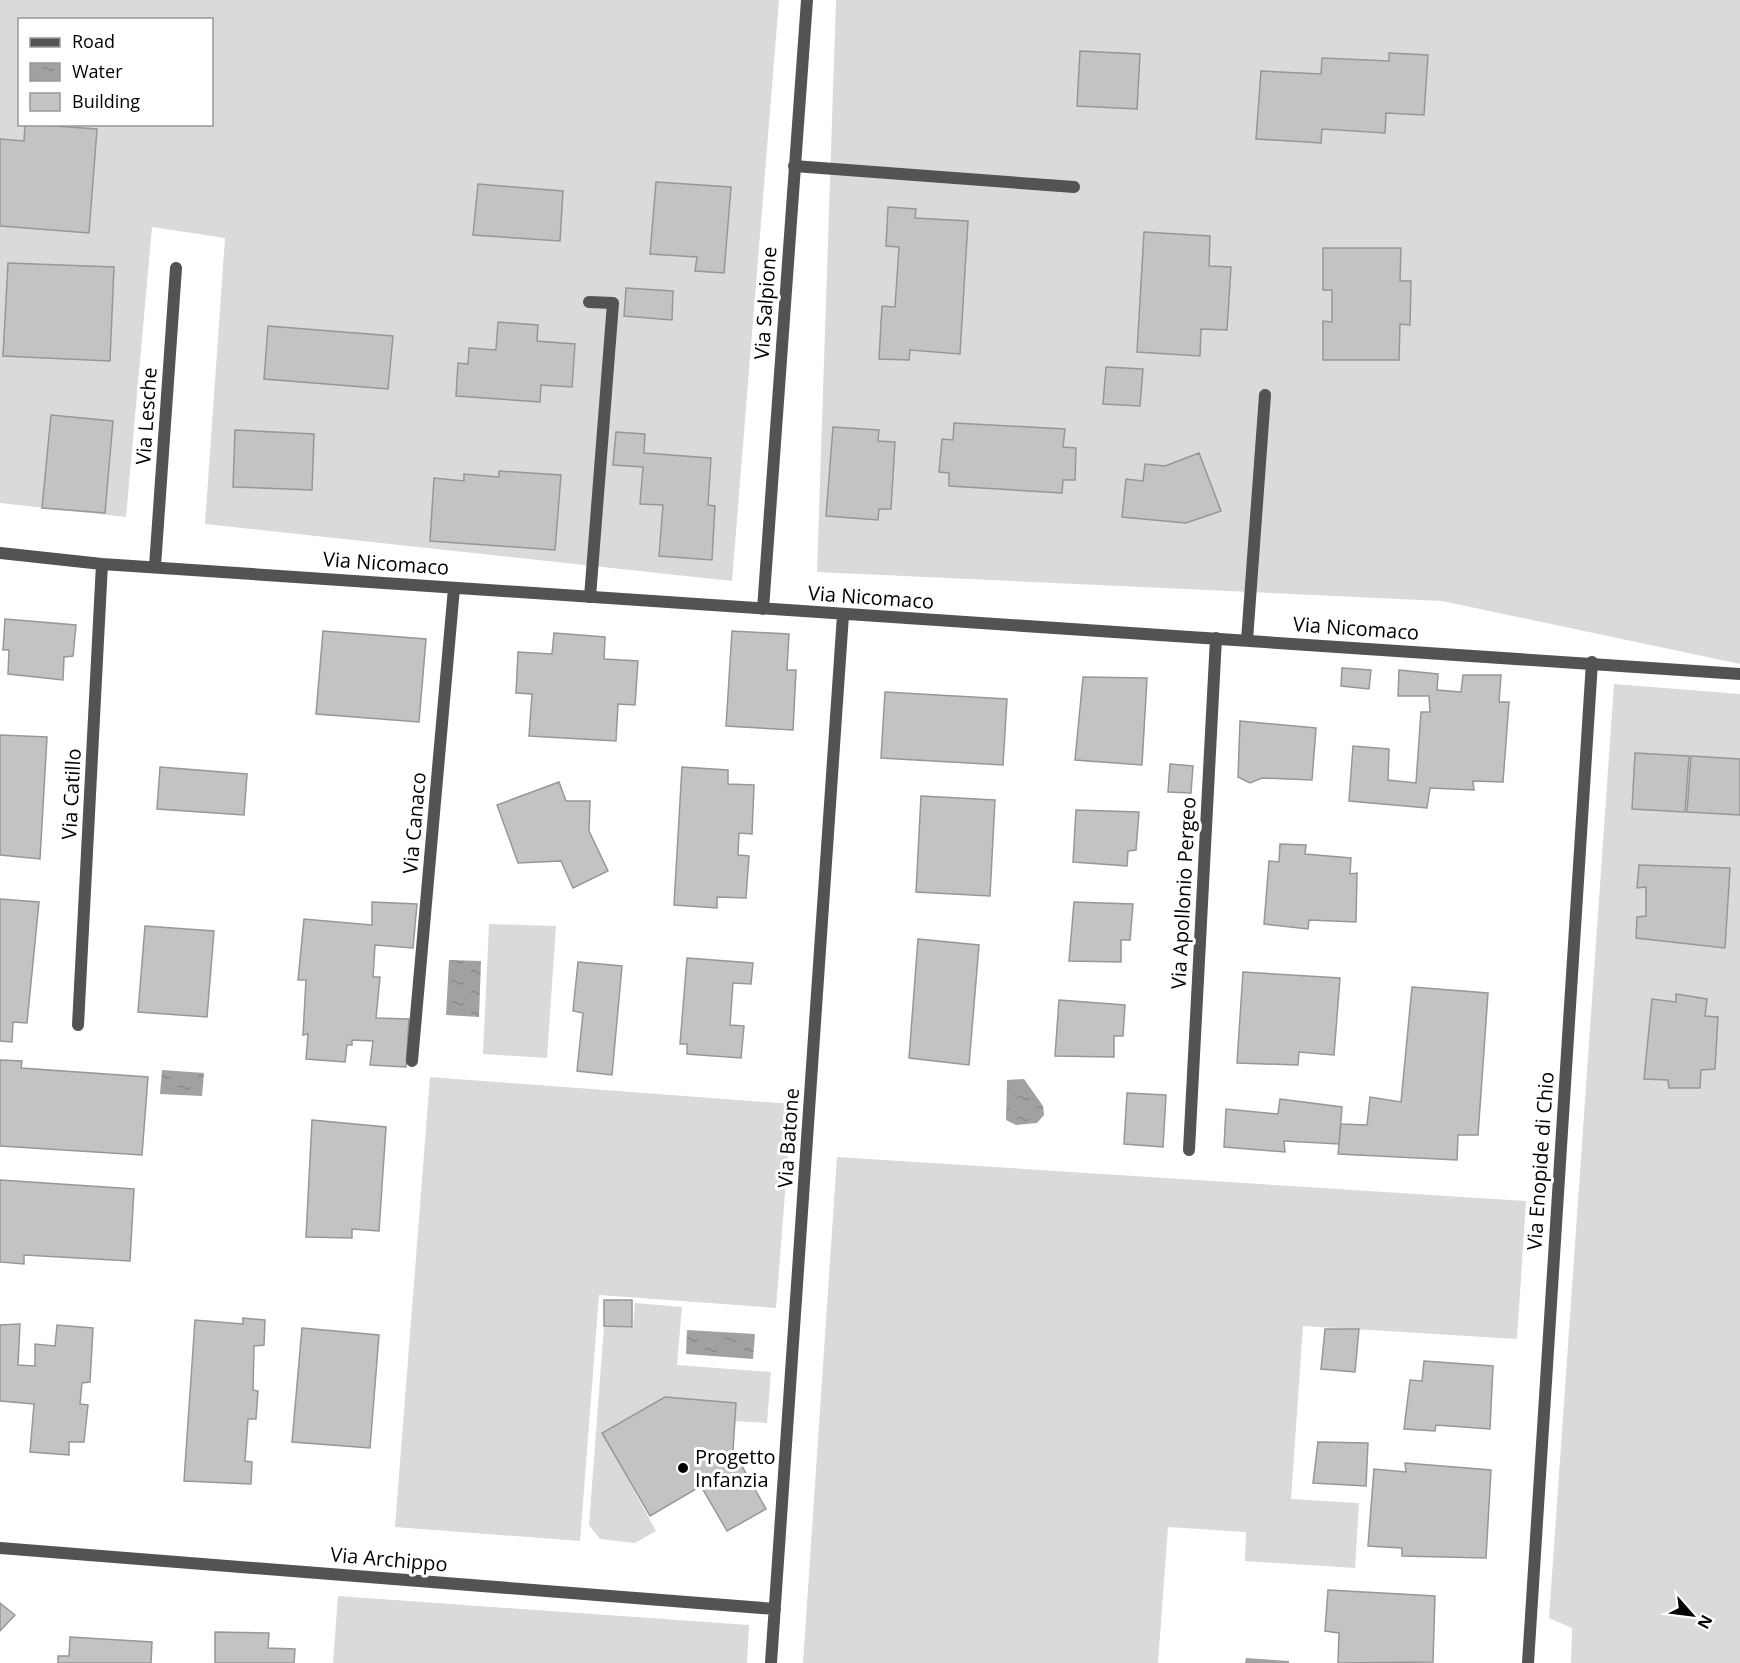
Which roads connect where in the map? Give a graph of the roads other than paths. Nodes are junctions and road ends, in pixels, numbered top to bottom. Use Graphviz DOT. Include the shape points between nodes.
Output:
graph roads {
  1 [pos="807,0"];
  2 [pos="794,166"];
  3 [pos="1074,187"];
  4 [pos="176,268"];
  5 [pos="589,302"];
  6 [pos="1265,395"];
  7 [pos="0,553"];
  8 [pos="102,564"];
  9 [pos="155,567"];
  10 [pos="454,588"];
  11 [pos="590,597"];
  12 [pos="763,609"];
  13 [pos="843,615"];
  14 [pos="1216,638"];
  15 [pos="1247,640"];
  16 [pos="1592,662"];
  17 [pos="1740,674"];
  18 [pos="78,1025"];
  19 [pos="412,1061"];
  20 [pos="1189,1150"];
  21 [pos="0,1548"];
  22 [pos="775,1609"];
  23 [pos="771,1663"];
  24 [pos="1528,1663"];
  1 -- 2 [label="street, Via Salpione"];
  2 -- 3 [label="street"];
  2 -- 12 [label="street, Via Salpione"];
  4 -- 9 [label="street, Via Lesche"];
  5 -- 11 [label="street" via="613,303"];
  6 -- 15 [label="street"];
  7 -- 8 [label="street, Via Nicomaco"];
  8 -- 9 [label="street, Via Nicomaco"];
  8 -- 18 [label="street, Via Catillo"];
  9 -- 10 [label="street, Via Nicomaco"];
  10 -- 11 [label="street, Via Nicomaco"];
  10 -- 19 [label="street, Via Canaco"];
  11 -- 12 [label="street, Via Nicomaco"];
  12 -- 13 [label="street, Via Nicomaco"];
  13 -- 14 [label="street, Via Nicomaco"];
  13 -- 22 [label="street, Via Batone"];
  14 -- 15 [label="street, Via Nicomaco"];
  14 -- 20 [label="street, Via Apollonio Pergeo"];
  15 -- 16 [label="street, Via Nicomaco"];
  16 -- 17 [label="street, Via Nicomaco"];
  16 -- 24 [label="street, Via Enopide di Chio"];
  21 -- 22 [label="street, Via Archippo"];
  22 -- 23 [label="street, Via Batone"];
}
